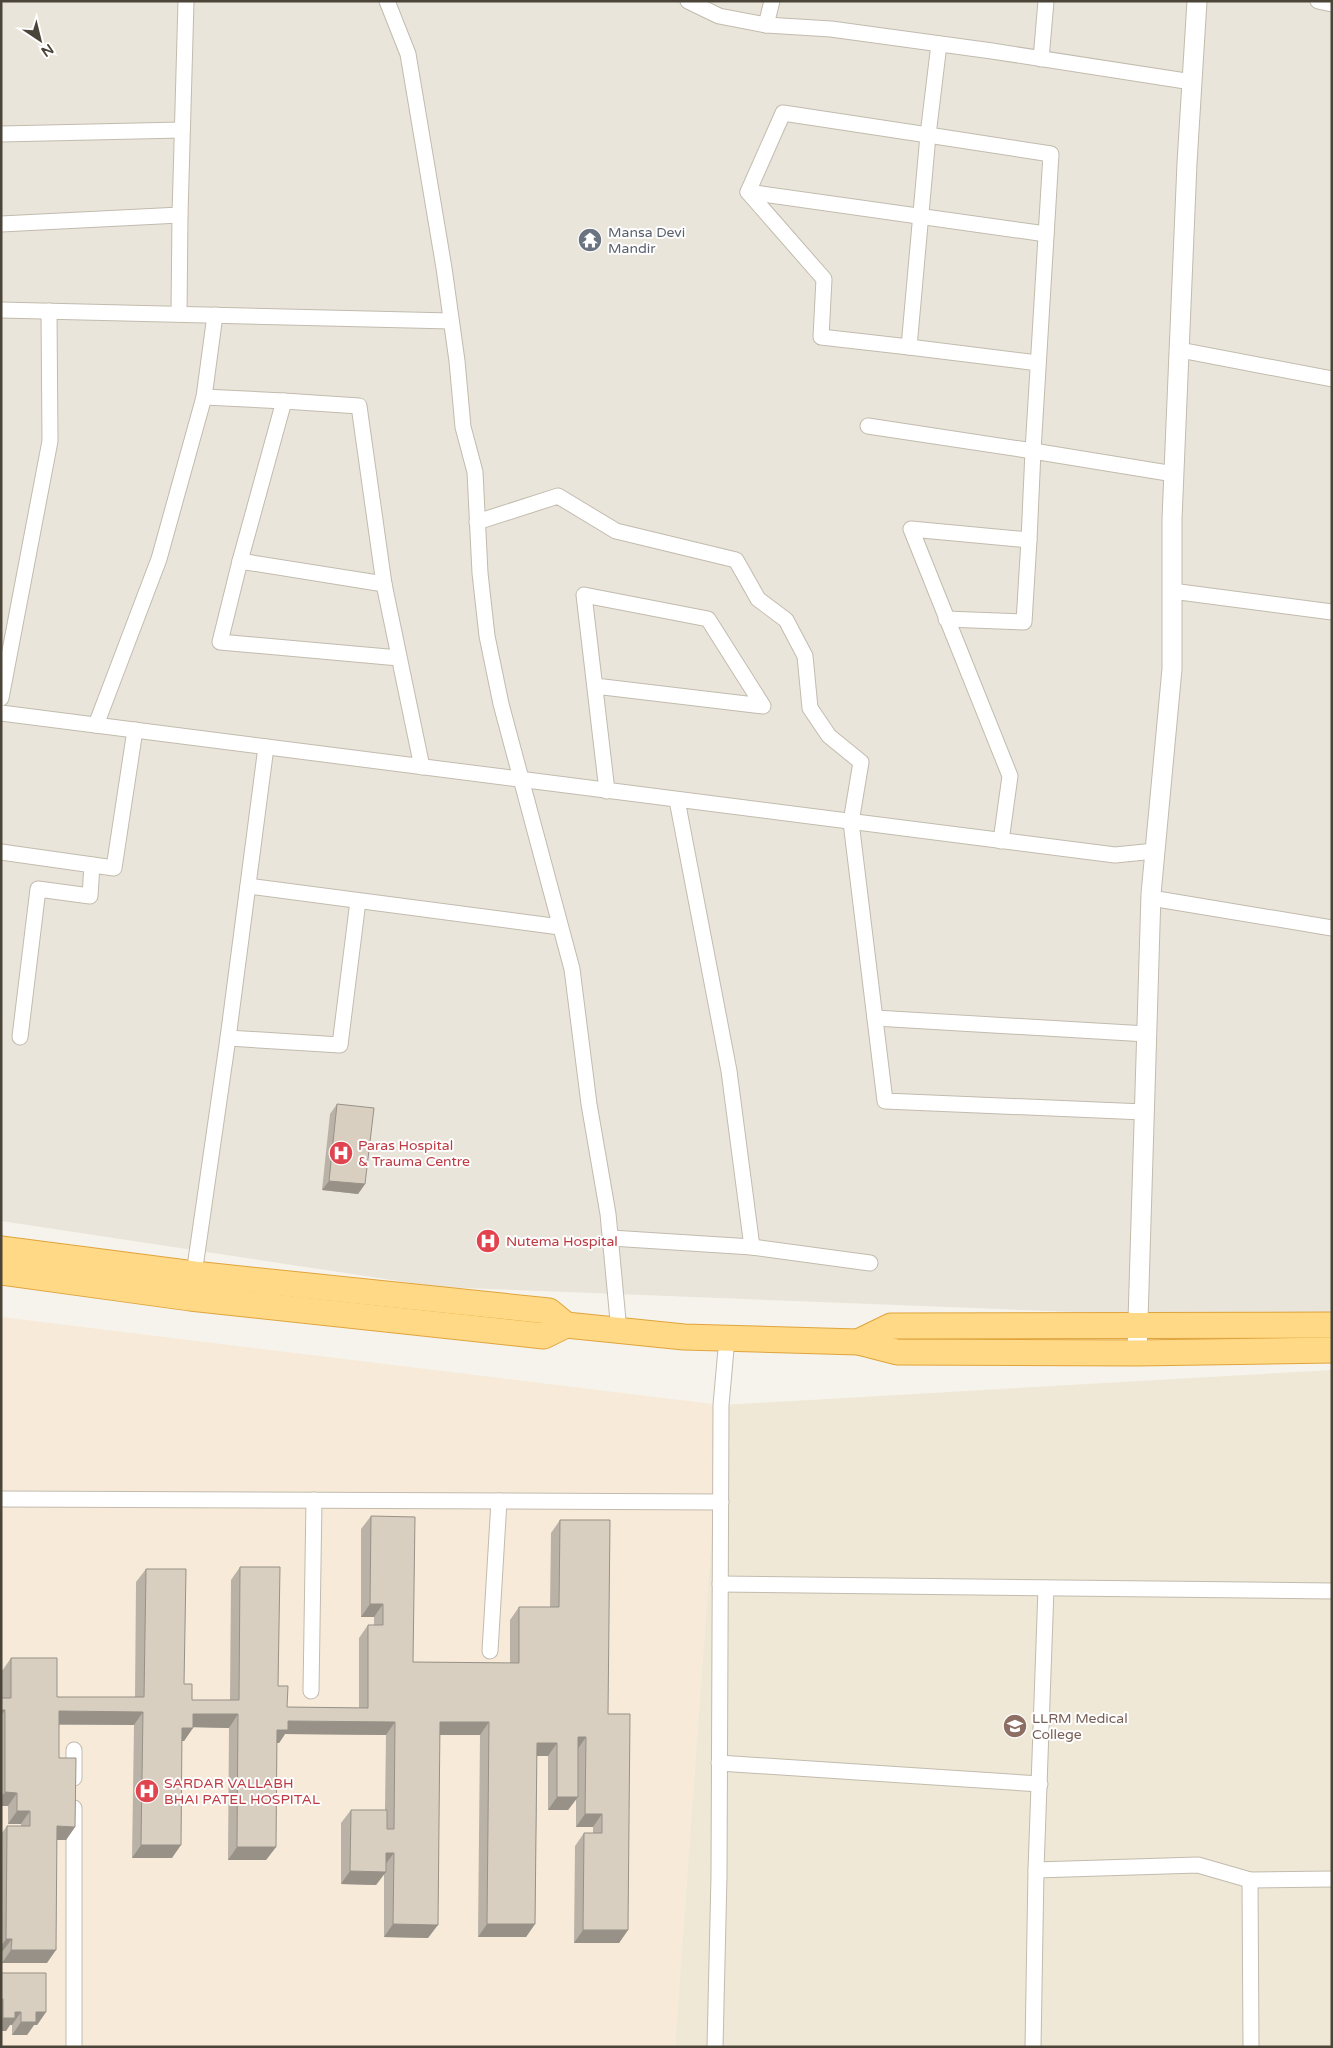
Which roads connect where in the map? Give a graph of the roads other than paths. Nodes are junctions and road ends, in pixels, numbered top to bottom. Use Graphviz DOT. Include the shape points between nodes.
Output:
graph roads {
  1 [pos="186,1"];
  2 [pos="387,1"];
  3 [pos="688,1"];
  4 [pos="772,1"];
  5 [pos="1046,1"];
  6 [pos="1197,1"];
  7 [pos="1318,1"];
  8 [pos="1332,4"];
  9 [pos="766,24"];
  10 [pos="939,44"];
  11 [pos="1041,58"];
  12 [pos="1192,82"];
  13 [pos="182,130"];
  14 [pos="1,134"];
  15 [pos="928,135"];
  16 [pos="748,192"];
  17 [pos="180,215"];
  18 [pos="921,216"];
  19 [pos="1,224"];
  20 [pos="1046,234"];
  21 [pos="1,310"];
  22 [pos="48,311"];
  23 [pos="179,314"];
  24 [pos="215,315"];
  25 [pos="451,321"];
  26 [pos="909,347"];
  27 [pos="1180,350"];
  28 [pos="1038,363"];
  29 [pos="1332,380"];
  30 [pos="204,397"];
  31 [pos="284,401"];
  32 [pos="868,426"];
  33 [pos="1033,451"];
  34 [pos="1174,474"];
  35 [pos="477,522"];
  36 [pos="1029,540"];
  37 [pos="240,561"];
  38 [pos="384,584"];
  39 [pos="1172,591"];
  40 [pos="1332,612"];
  41 [pos="946,619"];
  42 [pos="399,658"];
  43 [pos="595,686"];
  44 [pos="1,698"];
  45 [pos="1,713"];
  46 [pos="96,725"];
  47 [pos="135,730"];
  48 [pos="266,747"];
  49 [pos="422,767"];
  50 [pos="521,780"];
  51 [pos="608,791"];
  52 [pos="677,800"];
  53 [pos="851,822"];
  54 [pos="1001,841"];
  55 [pos="1155,850"];
  56 [pos="1,852"];
  57 [pos="92,865"];
  58 [pos="248,886"];
  59 [pos="1151,898"];
  60 [pos="358,901"];
  61 [pos="560,927"];
  62 [pos="1332,928"];
  63 [pos="875,1018"];
  64 [pos="1147,1034"];
  65 [pos="20,1037"];
  66 [pos="228,1038"];
  67 [pos="1144,1112"];
  68 [pos="611,1238"];
  69 [pos="752,1247"];
  70 [pos="1,1249"];
  71 [pos="870,1263"];
  72 [pos="1,1272"];
  73 [pos="194,1274"];
  74 [pos="190,1298"];
  75 [pos="566,1325"];
  76 [pos="1332,1325"];
  77 [pos="1138,1326"];
  78 [pos="620,1331"];
  79 [pos="727,1338"];
  80 [pos="858,1342"];
  81 [pos="1332,1350"];
  82 [pos="1137,1353"];
  83 [pos="1,1499"];
  84 [pos="314,1500"];
  85 [pos="499,1501"];
  86 [pos="721,1502"];
  87 [pos="720,1584"];
  88 [pos="1046,1588"];
  89 [pos="1332,1591"];
  90 [pos="490,1651"];
  91 [pos="311,1691"];
  92 [pos="74,1750"];
  93 [pos="719,1763"];
  94 [pos="1040,1784"];
  95 [pos="1036,1870"];
  96 [pos="1332,1878"];
  97 [pos="1250,1880"];
  98 [pos="74,2047"];
  99 [pos="715,2047"];
  100 [pos="1033,2047"];
  101 [pos="1250,2047"];
  1 -- 13 [label="street"];
  2 -- 25 [label="street" via="408,54"];
  3 -- 9 [label="street" via="719,16"];
  4 -- 9 [label="street"];
  5 -- 11 [label="street"];
  6 -- 12 [label="street"];
  7 -- 8 [label="street"];
  9 -- 10 [label="street"];
  10 -- 11 [label="street"];
  10 -- 15 [label="street"];
  11 -- 12 [label="street"];
  12 -- 27 [label="street"];
  13 -- 14 [label="street"];
  13 -- 17 [label="street"];
  15 -- 16 [label="street" via="783,113"];
  15 -- 18 [label="street"];
  15 -- 20 [label="street" via="1051,154"];
  16 -- 18 [label="street"];
  16 -- 26 [label="street" via="824,279 821,337"];
  17 -- 19 [label="street"];
  17 -- 23 [label="street"];
  18 -- 20 [label="street"];
  18 -- 26 [label="street"];
  20 -- 28 [label="street"];
  21 -- 22 [label="street"];
  22 -- 23 [label="street"];
  22 -- 44 [label="street" via="50,441"];
  23 -- 24 [label="street"];
  24 -- 25 [label="street"];
  24 -- 30 [label="street"];
  25 -- 35 [label="street" via="464,427 475,472"];
  26 -- 28 [label="street"];
  27 -- 29 [label="street"];
  27 -- 34 [label="street"];
  28 -- 33 [label="street"];
  30 -- 31 [label="street"];
  30 -- 46 [label="street" via="159,559"];
  31 -- 37 [label="street"];
  31 -- 38 [label="street" via="359,406"];
  32 -- 33 [label="street"];
  33 -- 34 [label="street"];
  33 -- 36 [label="street"];
  34 -- 39 [label="street"];
  35 -- 50 [label="street" via="486,636"];
  35 -- 53 [label="street" via="558,496 616,531 736,560 758,599 786,620 805,656 810,708 829,736 861,762"];
  36 -- 41 [label="street" via="1024,622"];
  36 -- 41 [label="street" via="911,530"];
  37 -- 38 [label="street"];
  37 -- 42 [label="street" via="220,642"];
  38 -- 42 [label="street"];
  39 -- 40 [label="street"];
  39 -- 55 [label="street" via="1172,669"];
  41 -- 54 [label="street" via="1010,776"];
  42 -- 49 [label="street"];
  43 -- 43 [label="street" via="584,595 708,619 763,706"];
  43 -- 51 [label="street"];
  45 -- 46 [label="street"];
  46 -- 47 [label="street"];
  47 -- 48 [label="street"];
  47 -- 57 [label="street" via="114,868"];
  48 -- 49 [label="street"];
  48 -- 58 [label="street"];
  49 -- 50 [label="street"];
  50 -- 51 [label="street"];
  50 -- 61 [label="street"];
  51 -- 52 [label="street"];
  52 -- 53 [label="street"];
  52 -- 69 [label="street" via="729,1071"];
  53 -- 54 [label="street"];
  53 -- 63 [label="street"];
  54 -- 55 [label="street" via="1115,855"];
  55 -- 59 [label="street"];
  56 -- 57 [label="street"];
  57 -- 65 [label="street" via="90,896 38,889"];
  58 -- 60 [label="street"];
  58 -- 66 [label="street"];
  59 -- 62 [label="street"];
  59 -- 64 [label="street"];
  60 -- 61 [label="street"];
  60 -- 66 [label="street" via="340,1045"];
  61 -- 68 [label="street" via="572,969 589,1104"];
  63 -- 64 [label="street"];
  63 -- 67 [label="street" via="885,1101"];
  64 -- 67 [label="street"];
  66 -- 73 [label="street"];
  67 -- 77 [label="street"];
  68 -- 69 [label="street"];
  68 -- 78 [label="street"];
  69 -- 71 [label="street"];
  70 -- 73 [label="highway"];
  72 -- 74 [label="highway"];
  73 -- 74 [label="street"];
  73 -- 75 [label="highway" via="549,1311"];
  74 -- 75 [label="highway" via="544,1336"];
  75 -- 78 [label="highway"];
  76 -- 77 [label="highway"];
  77 -- 80 [label="highway" via="891,1326"];
  77 -- 82 [label="street"];
  78 -- 79 [label="highway"];
  79 -- 80 [label="highway"];
  79 -- 86 [label="street" via="721,1405"];
  80 -- 82 [label="highway" via="897,1352"];
  81 -- 82 [label="highway"];
  83 -- 84 [label="street"];
  84 -- 85 [label="street"];
  84 -- 91 [label="street"];
  85 -- 86 [label="street"];
  85 -- 90 [label="street"];
  86 -- 87 [label="street"];
  87 -- 88 [label="street"];
  87 -- 93 [label="street"];
  88 -- 89 [label="street"];
  88 -- 94 [label="street"];
  92 -- 98 [label="street"];
  93 -- 94 [label="street"];
  93 -- 99 [label="street"];
  94 -- 95 [label="street"];
  95 -- 97 [label="street" via="1198,1865"];
  95 -- 100 [label="street"];
  96 -- 97 [label="street"];
  97 -- 101 [label="street"];
}
